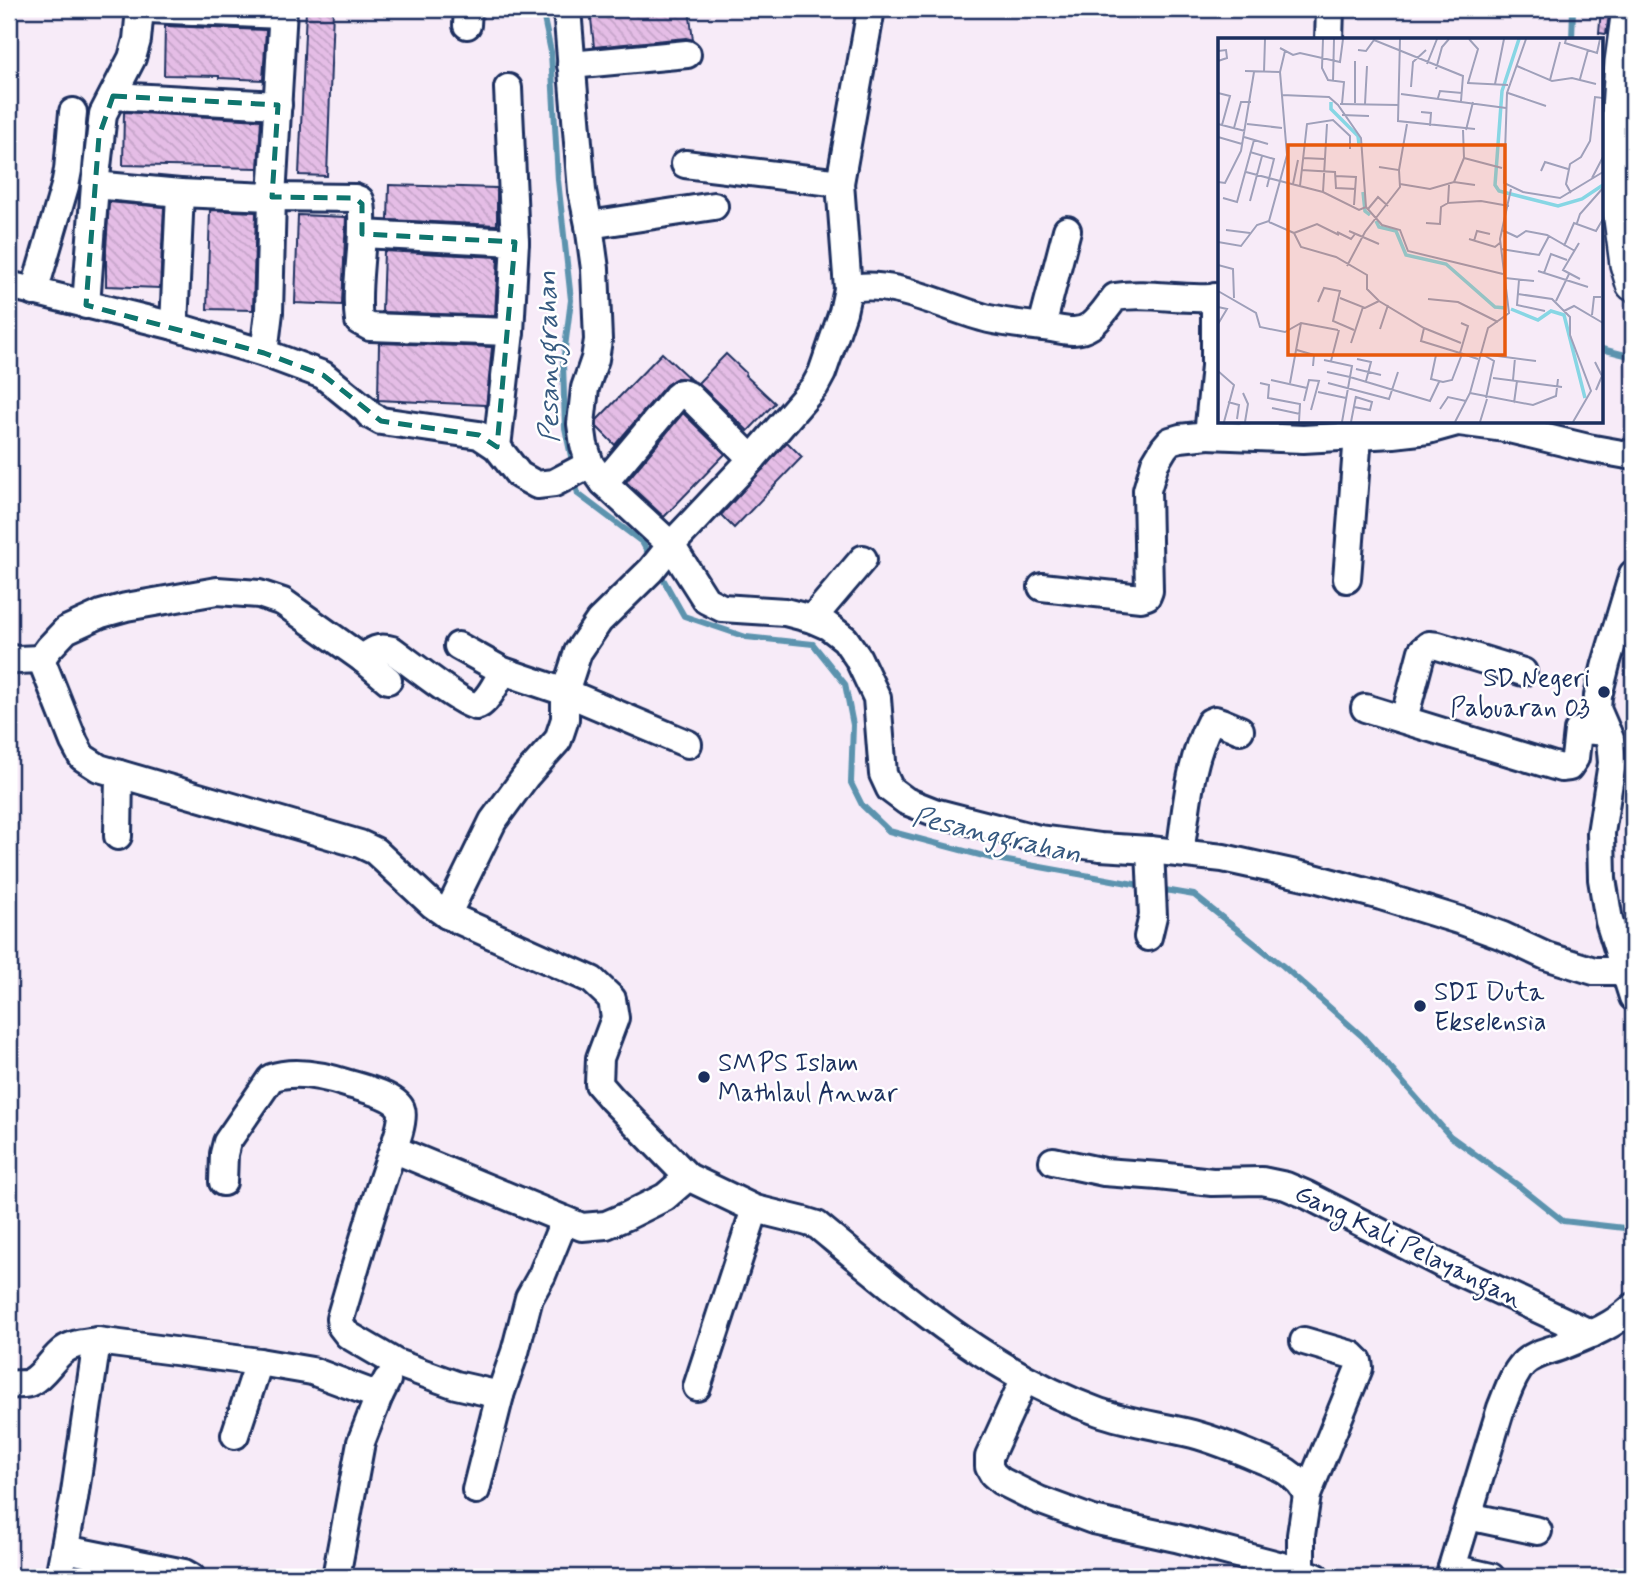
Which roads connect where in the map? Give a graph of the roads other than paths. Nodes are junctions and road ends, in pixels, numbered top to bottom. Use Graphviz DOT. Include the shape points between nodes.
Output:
graph roads {
  1 [pos="140,9"];
  2 [pos="148,9"];
  3 [pos="567,9"];
  4 [pos="870,9"];
  5 [pos="1329,9"];
  6 [pos="1629,9"];
  7 [pos="283,12"];
  8 [pos="1329,38"];
  9 [pos="687,54"];
  10 [pos="571,65"];
  11 [pos="508,88"];
  12 [pos="113,96"];
  13 [pos="278,104"];
  14 [pos="73,112"];
  15 [pos="685,164"];
  16 [pos="1608,173"];
  17 [pos="840,183"];
  18 [pos="94,185"];
  19 [pos="180,193"];
  20 [pos="271,197"];
  21 [pos="714,206"];
  22 [pos="589,225"];
  23 [pos="1067,230"];
  24 [pos="362,234"];
  25 [pos="515,243"];
  26 [pos="1633,284"];
  27 [pos="9,285"];
  28 [pos="848,289"];
  29 [pos="34,292"];
  30 [pos="1217,297"];
  31 [pos="86,304"];
  32 [pos="174,326"];
  33 [pos="1042,326"];
  34 [pos="510,332"];
  35 [pos="264,353"];
  36 [pos="1450,424"];
  37 [pos="1474,424"];
  38 [pos="1208,435"];
  39 [pos="1358,435"];
  40 [pos="497,447"];
  41 [pos="1633,456"];
  42 [pos="752,459"];
  43 [pos="591,473"];
  44 [pos="662,556"];
  45 [pos="863,559"];
  46 [pos="1633,574"];
  47 [pos="1347,579"];
  48 [pos="1042,587"];
  49 [pos="812,619"];
  50 [pos="1624,643"];
  51 [pos="52,646"];
  52 [pos="458,646"];
  53 [pos="9,658"];
  54 [pos="363,659"];
  55 [pos="503,671"];
  56 [pos="1523,672"];
  57 [pos="388,680"];
  58 [pos="565,692"];
  59 [pos="1365,708"];
  60 [pos="1404,719"];
  61 [pos="1240,730"];
  62 [pos="1607,732"];
  63 [pos="688,744"];
  64 [pos="119,775"];
  65 [pos="1621,786"];
  66 [pos="118,836"];
  67 [pos="1180,853"];
  68 [pos="1150,858"];
  69 [pos="447,915"];
  70 [pos="1148,937"];
  71 [pos="1624,971"];
  72 [pos="1633,996"];
  73 [pos="393,1149"];
  74 [pos="1053,1161"];
  75 [pos="688,1177"];
  76 [pos="223,1182"];
  77 [pos="755,1209"];
  78 [pos="564,1221"];
  79 [pos="1633,1307"];
  80 [pos="1592,1334"];
  81 [pos="97,1341"];
  82 [pos="1304,1341"];
  83 [pos="259,1362"];
  84 [pos="396,1363"];
  85 [pos="1024,1380"];
  86 [pos="9,1385"];
  87 [pos="697,1387"];
  88 [pos="500,1395"];
  89 [pos="379,1396"];
  90 [pos="234,1435"];
  91 [pos="477,1490"];
  92 [pos="1307,1495"];
  93 [pos="1468,1516"];
  94 [pos="1538,1531"];
  95 [pos="65,1549"];
  96 [pos="1451,1572"];
  97 [pos="1311,1575"];
  98 [pos="60,1577"];
  99 [pos="191,1577"];
  100 [pos="336,1577"];
  101 [pos="1491,1577"];
  1 -- 12 [label="street" via="132,58"];
  2 -- 7 [label="street"];
  3 -- 10 [label="street"];
  4 -- 17 [label="street"];
  5 -- 8 [label="street"];
  6 -- 16 [label="main road"];
  7 -- 13 [label="street"];
  9 -- 10 [label="street"];
  10 -- 22 [label="street"];
  11 -- 25 [label="street"];
  12 -- 13 [label="street"];
  12 -- 18 [label="street" via="103,114"];
  13 -- 20 [label="street"];
  14 -- 29 [label="street" via="66,178"];
  15 -- 17 [label="street"];
  16 -- 26 [label="main road"];
  17 -- 28 [label="street"];
  18 -- 19 [label="street"];
  18 -- 31 [label="street"];
  19 -- 20 [label="street"];
  19 -- 32 [label="street"];
  20 -- 24 [label="street" via="360,200"];
  20 -- 35 [label="street"];
  21 -- 22 [label="street"];
  22 -- 43 [label="street" via="596,269 598,340 581,424"];
  23 -- 33 [label="street"];
  24 -- 25 [label="street"];
  24 -- 34 [label="street" via="359,321 370,327"];
  25 -- 34 [label="street"];
  27 -- 29 [label="street"];
  28 -- 33 [label="street" via="889,288 988,319"];
  28 -- 42 [label="street" via="827,363 815,386"];
  29 -- 31 [label="street"];
  30 -- 33 [label="street" via="1124,296 1115,298 1091,326 1076,332"];
  30 -- 38 [label="street"];
  31 -- 32 [label="street"];
  32 -- 35 [label="street"];
  34 -- 40 [label="street"];
  35 -- 40 [label="street" via="323,375 381,421 479,435"];
  36 -- 39 [label="street"];
  37 -- 41 [label="street"];
  38 -- 39 [label="street" via="1303,439"];
  38 -- 48 [label="street" via="1170,441 1155,463 1147,489 1147,596"];
  39 -- 47 [label="street"];
  40 -- 43 [label="street" via="519,475 537,485"];
  42 -- 43 [label="street" via="681,393"];
  42 -- 44 [label="street"];
  43 -- 44 [label="street"];
  44 -- 49 [label="street" via="706,600 722,608 785,612"];
  44 -- 58 [label="street" via="599,621 578,652"];
  45 -- 49 [label="street"];
  46 -- 50 [label="street"];
  49 -- 68 [label="street" via="845,639 858,658 877,698 883,774 890,789 906,801 1039,838"];
  50 -- 62 [label="street" via="1598,696 1597,709"];
  51 -- 53 [label="street" via="17,660"];
  51 -- 54 [label="street" via="101,614 217,591 259,594 283,602"];
  51 -- 64 [label="street" via="74,742 82,757"];
  52 -- 55 [label="street"];
  54 -- 55 [label="street" via="376,648 391,650 475,706 485,700"];
  54 -- 57 [label="street"];
  55 -- 58 [label="street"];
  56 -- 60 [label="street" via="1429,645 1422,651"];
  58 -- 63 [label="street"];
  58 -- 69 [label="street" via="565,719 558,740 498,813"];
  59 -- 60 [label="street"];
  60 -- 62 [label="street" via="1561,768 1569,767 1574,758 1578,731"];
  61 -- 67 [label="street" via="1215,720 1200,741"];
  62 -- 65 [label="street"];
  64 -- 66 [label="street"];
  64 -- 69 [label="street" via="360,844 375,851"];
  65 -- 71 [label="street" via="1601,833 1609,922"];
  67 -- 68 [label="street"];
  67 -- 71 [label="street" via="1314,878 1462,921 1594,971"];
  68 -- 70 [label="street" via="1153,916"];
  69 -- 75 [label="street" via="592,980 612,999 615,1018 600,1058 599,1084"];
  71 -- 72 [label="street"];
  73 -- 76 [label="street" via="402,1117 395,1102 339,1081 281,1074 262,1088 228,1142"];
  73 -- 78 [label="street"];
  73 -- 84 [label="street" via="340,1319 348,1335"];
  74 -- 80 [label="street, Gang Kali Pelayangan" via="1104,1172 1286,1186"];
  75 -- 77 [label="street"];
  75 -- 78 [label="street" via="665,1198 606,1225 582,1227"];
  77 -- 85 [label="street" via="817,1226 906,1298"];
  77 -- 87 [label="street"];
  78 -- 88 [label="street" via="529,1298"];
  79 -- 80 [label="street"];
  80 -- 93 [label="street" via="1523,1363 1501,1408"];
  81 -- 83 [label="street"];
  81 -- 86 [label="street" via="74,1345 30,1382"];
  81 -- 95 [label="street"];
  82 -- 92 [label="street" via="1352,1355 1359,1368"];
  83 -- 89 [label="street" via="312,1371"];
  83 -- 90 [label="street"];
  84 -- 88 [label="street"];
  84 -- 89 [label="street"];
  85 -- 92 [label="street" via="1100,1413 1196,1435 1241,1451 1297,1478"];
  85 -- 97 [label="street" via="989,1457 989,1467 1000,1481 1093,1520"];
  88 -- 91 [label="street"];
  89 -- 100 [label="street" via="361,1442"];
  92 -- 97 [label="street" via="1301,1535"];
  93 -- 94 [label="street"];
  93 -- 96 [label="street"];
  95 -- 98 [label="street"];
  95 -- 99 [label="street"];
  96 -- 101 [label="street"];
}
